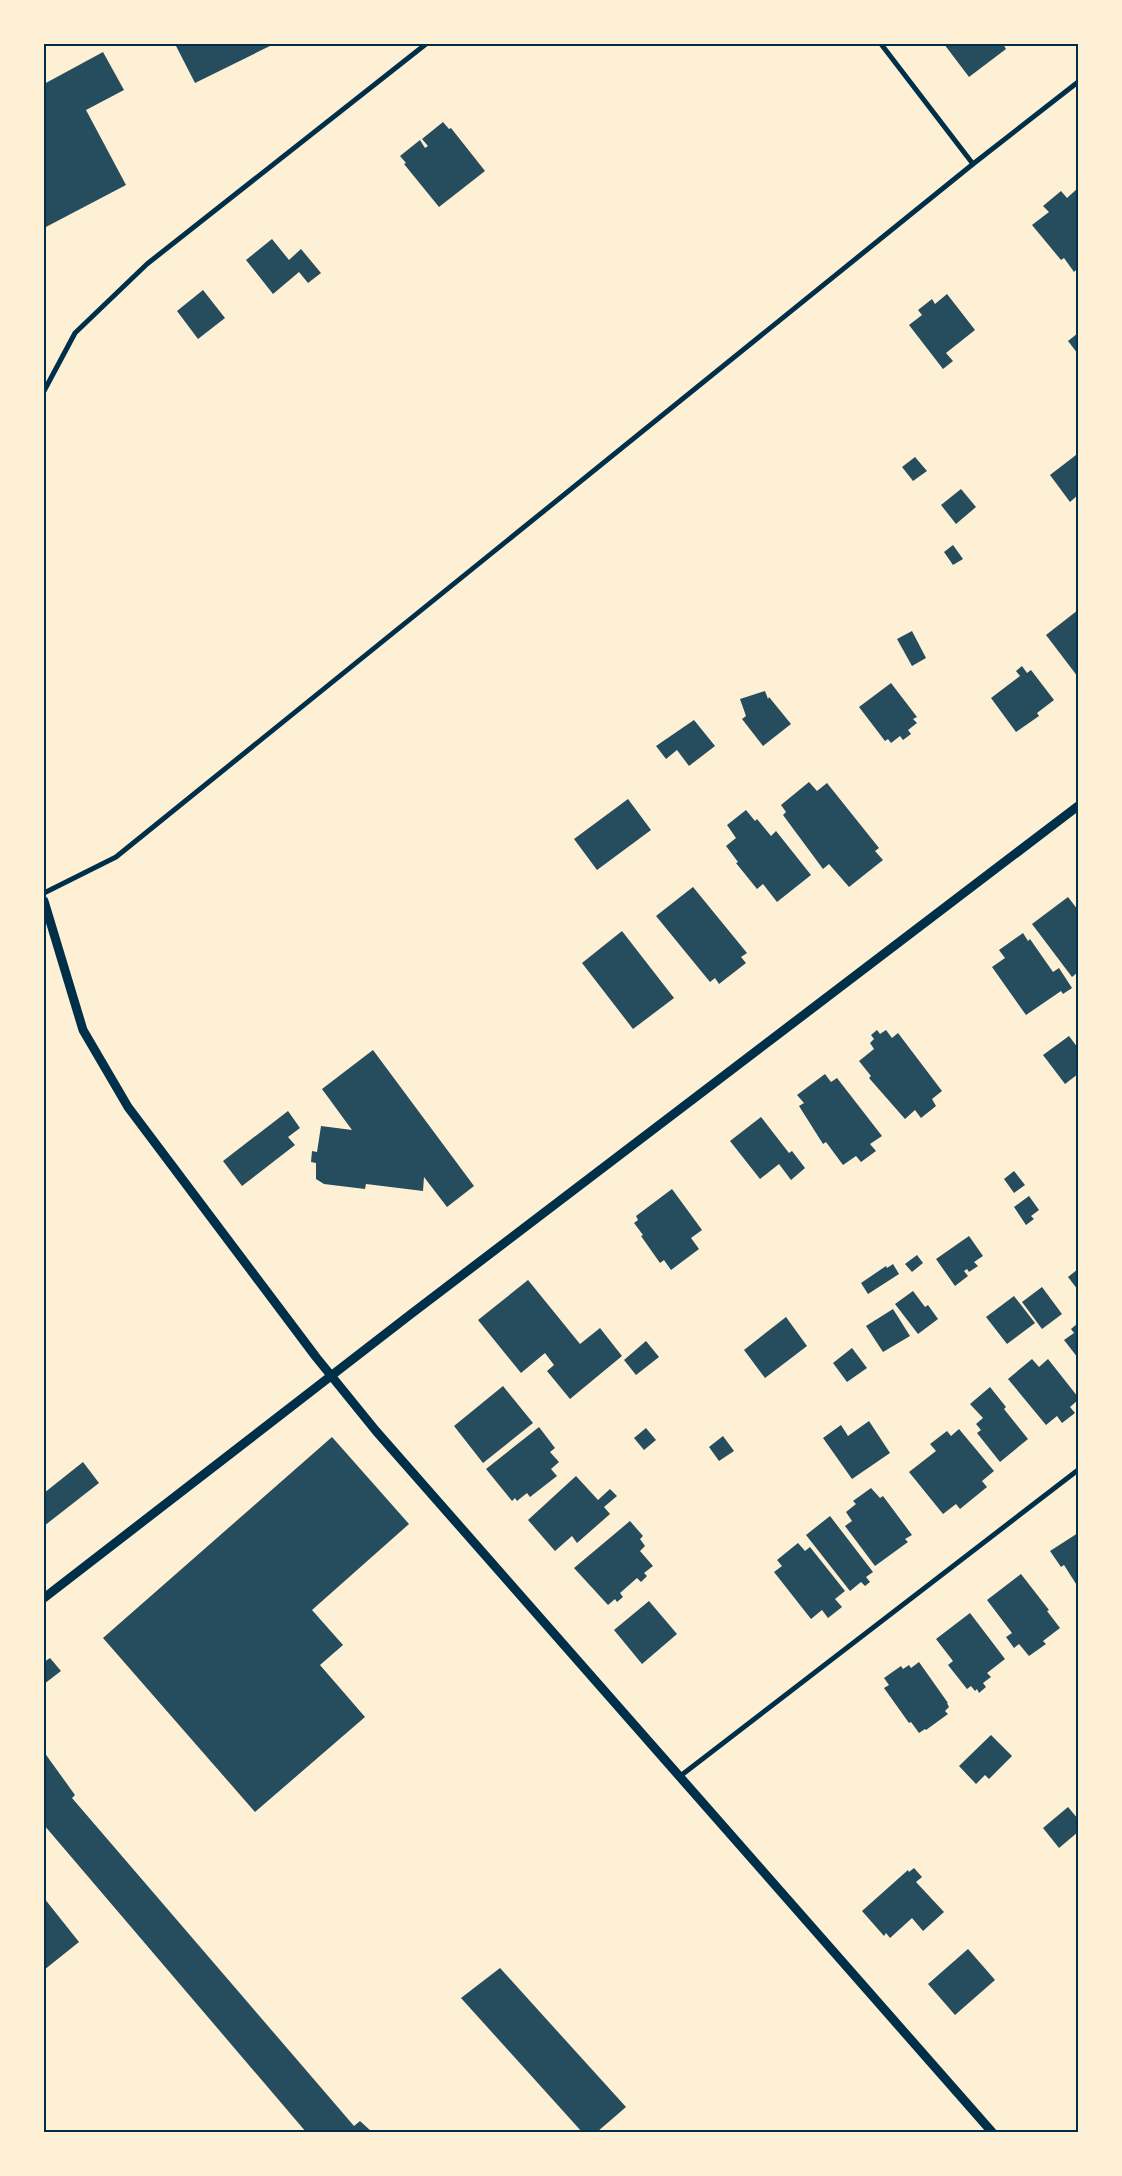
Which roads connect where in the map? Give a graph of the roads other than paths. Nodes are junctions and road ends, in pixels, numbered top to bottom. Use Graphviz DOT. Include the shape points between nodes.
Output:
graph roads {
  1 [pos="426,44"];
  2 [pos="881,44"];
  3 [pos="1078,82"];
  4 [pos="973,164"];
  5 [pos="44,391"];
  6 [pos="1078,806"];
  7 [pos="44,893"];
  8 [pos="44,901"];
  9 [pos="330,1376"];
  10 [pos="1078,1470"];
  11 [pos="44,1598"];
  12 [pos="679,1777"];
  13 [pos="992,2132"];
  1 -- 5 [label="street" via="147,264 75,333"];
  2 -- 4 [label="street"];
  3 -- 4 [label="street"];
  4 -- 7 [label="street" via="116,857"];
  6 -- 9 [label="street"];
  8 -- 9 [label="street" via="83,1030 128,1106"];
  9 -- 11 [label="street"];
  9 -- 12 [label="street"];
  10 -- 12 [label="street"];
  12 -- 13 [label="street"];
}
